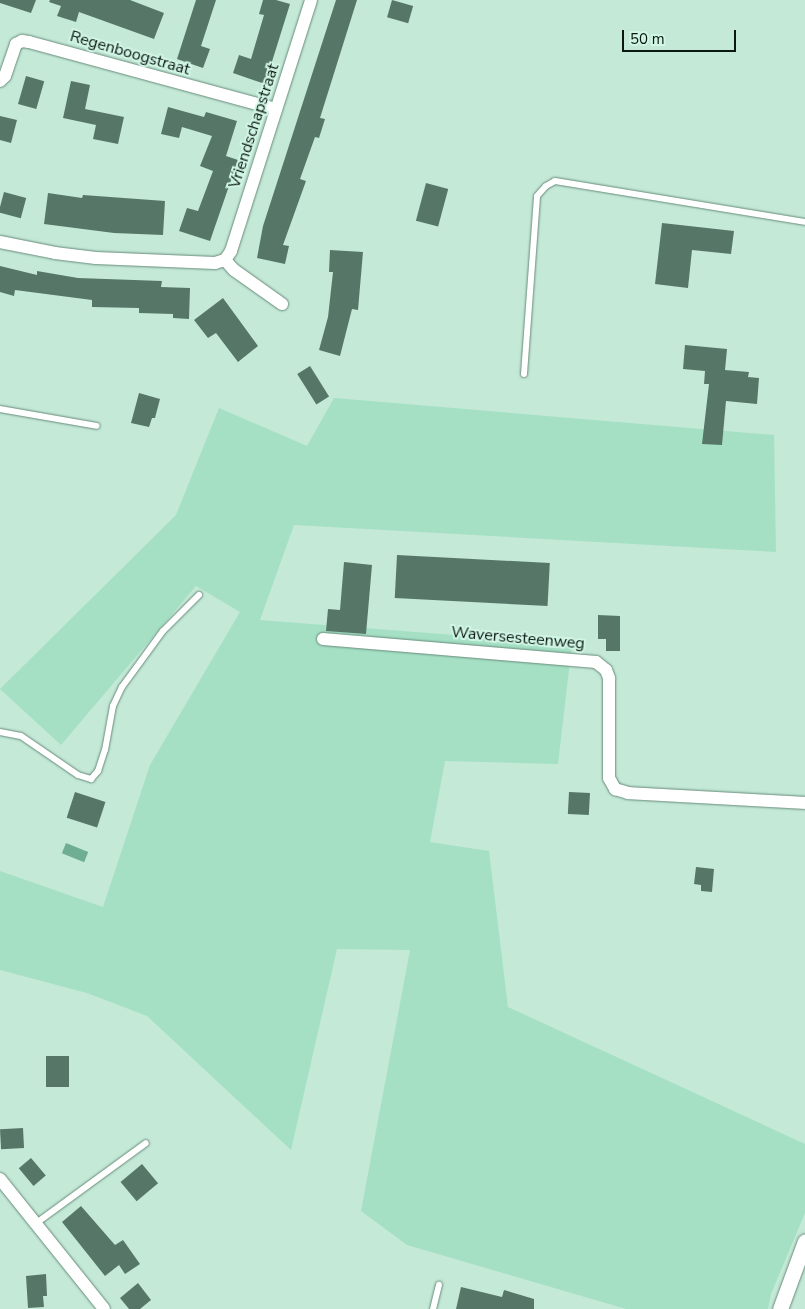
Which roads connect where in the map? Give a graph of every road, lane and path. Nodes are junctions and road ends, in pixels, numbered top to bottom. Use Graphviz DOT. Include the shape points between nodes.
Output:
graph roads {
  1 [pos="311,0"];
  2 [pos="0,81"];
  3 [pos="276,109"];
  4 [pos="805,222"];
  5 [pos="0,242"];
  6 [pos="225,260"];
  7 [pos="282,304"];
  8 [pos="524,374"];
  9 [pos="0,408"];
  10 [pos="97,426"];
  11 [pos="199,595"];
  12 [pos="323,639"];
  13 [pos="0,732"];
  14 [pos="805,803"];
  15 [pos="146,1143"];
  16 [pos="0,1179"];
  17 [pos="35,1224"];
  18 [pos="805,1241"];
  19 [pos="439,1285"];
  20 [pos="104,1309"];
  21 [pos="433,1309"];
  22 [pos="780,1309"];
  1 -- 3 [label="street, Vriendschapstraat"];
  2 -- 3 [label="street, Regenboogstraat" via="5,76 16,44 22,41"];
  3 -- 6 [label="street, Vriendschapstraat" via="231,251"];
  4 -- 8 [label="lane" via="555,182 546,186 536,196"];
  5 -- 6 [label="street" via="96,258 215,263"];
  6 -- 7 [label="street"];
  9 -- 10 [label="lane"];
  11 -- 13 [label="lane" via="163,631 122,687 113,706 98,772 91,779 78,775 21,736"];
  12 -- 14 [label="street, Waversesteenweg" via="596,662 606,670 609,678 609,778 615,789 628,793"];
  15 -- 17 [label="lane"];
  16 -- 17 [label="street"];
  17 -- 20 [label="street"];
  18 -- 22 [label="street"];
  19 -- 21 [label="lane"];
}
